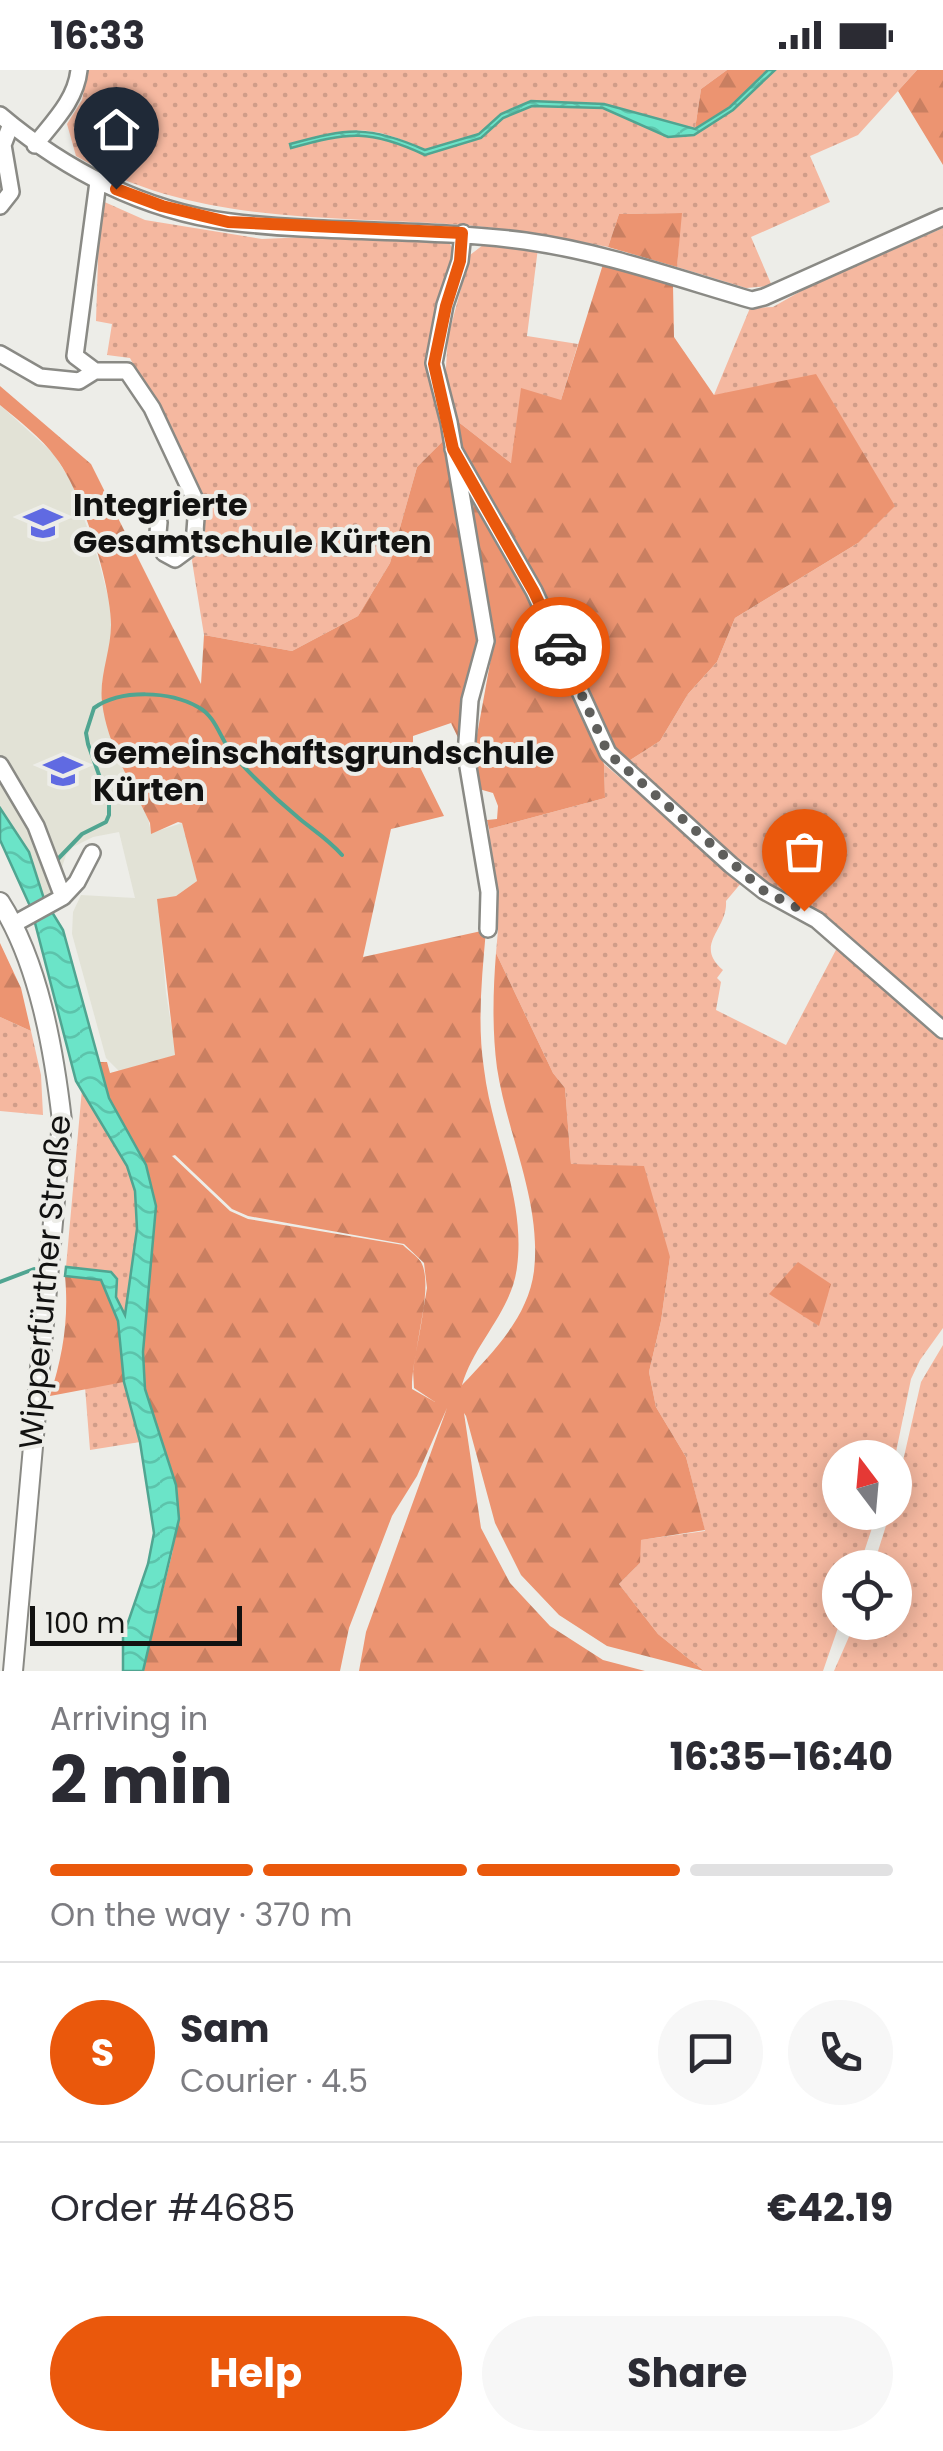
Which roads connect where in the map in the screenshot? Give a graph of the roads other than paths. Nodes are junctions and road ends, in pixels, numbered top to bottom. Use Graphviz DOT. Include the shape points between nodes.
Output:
graph roads {
  1 [pos="79,70"];
  2 [pos="6,120"];
  3 [pos="34,144"];
  4 [pos="98,182"];
  5 [pos="0,206"];
  6 [pos="943,217"];
  7 [pos="462,233"];
  8 [pos="0,354"];
  9 [pos="94,371"];
  10 [pos="453,449"];
  11 [pos="158,522"];
  12 [pos="0,764"];
  13 [pos="92,853"];
  14 [pos="60,897"];
  15 [pos="0,902"];
  16 [pos="19,922"];
  17 [pos="488,929"];
  18 [pos="943,1030"];
  19 [pos="12,1671"];
  1 -- 3 [label="street" via="65,108"];
  2 -- 3 [label="street"];
  2 -- 5 [label="street" via="11,192"];
  3 -- 4 [label="street"];
  4 -- 7 [label="street" via="228,222"];
  4 -- 9 [label="street" via="75,356"];
  6 -- 7 [label="street" via="752,300 604,254"];
  7 -- 10 [label="street" via="434,364"];
  8 -- 9 [label="street" via="40,377 79,381"];
  9 -- 11 [label="street" via="127,371 197,504 194,545 175,559 164,552"];
  10 -- 17 [label="street" via="486,641 470,700 466,755 489,892"];
  10 -- 18 [label="street" via="534,592 608,753 732,865 818,920"];
  12 -- 14 [label="street" via="36,826"];
  13 -- 14 [label="street" via="78,882"];
  14 -- 16 [label="street"];
  15 -- 16 [label="main road, Wipperfürther Straße"];
  16 -- 19 [label="main road, Wipperfürther Straße" via="53,1044 62,1122"];
}
